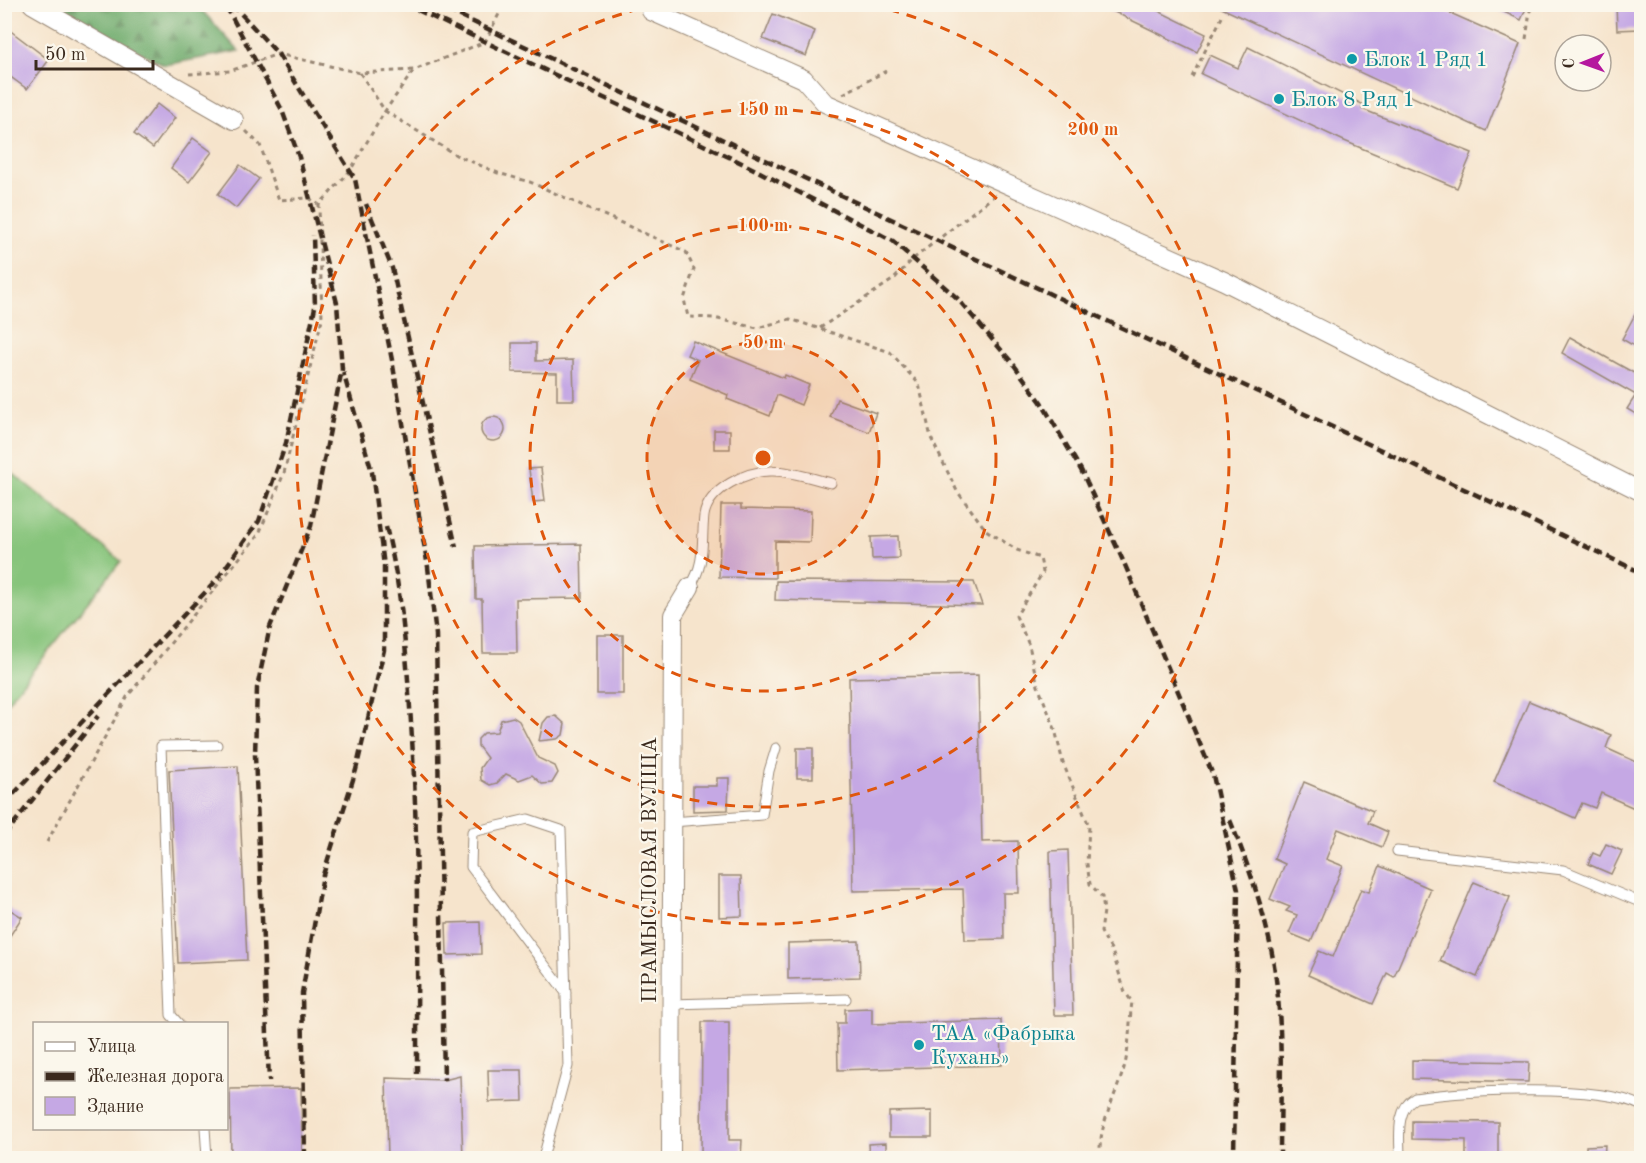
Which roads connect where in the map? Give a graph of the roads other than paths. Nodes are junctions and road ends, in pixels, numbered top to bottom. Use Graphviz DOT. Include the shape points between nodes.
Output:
graph roads {
  1 [pos="32,4"];
  2 [pos="650,13"];
  3 [pos="234,120"];
  4 [pos="831,483"];
  5 [pos="1641,492"];
  6 [pos="690,586"];
  7 [pos="217,745"];
  8 [pos="776,748"];
  9 [pos="672,822"];
  10 [pos="1397,850"];
  11 [pos="1641,903"];
  12 [pos="566,993"];
  13 [pos="846,999"];
  14 [pos="671,1004"];
  15 [pos="178,1022"];
  16 [pos="1641,1106"];
  17 [pos="206,1130"];
  18 [pos="207,1158"];
  19 [pos="543,1158"];
  20 [pos="671,1158"];
  21 [pos="1400,1158"];
  1 -- 3 [label="street"];
  2 -- 5 [label="street" via="804,79 825,103 1224,281"];
  4 -- 6 [label="lane" via="773,471 742,478 716,494 707,503 701,567"];
  6 -- 9 [label="street, ПРАМЫСЛОВАЯ ВУЛІЦА" via="673,615"];
  7 -- 15 [label="lane" via="161,746 171,1015"];
  8 -- 9 [label="lane" via="768,771 762,815"];
  9 -- 14 [label="street, ПРАМЫСЛОВАЯ ВУЛІЦА"];
  10 -- 11 [label="lane" via="1563,870"];
  12 -- 12 [label="lane" via="561,830 528,819 472,832 471,867"];
  12 -- 19 [label="lane" via="568,1066"];
  13 -- 14 [label="lane"];
  14 -- 20 [label="street, ПРАМЫСЛОВАЯ ВУЛІЦА"];
  16 -- 21 [label="lane" via="1609,1095 1538,1092 1415,1098 1402,1111"];
  17 -- 18 [label="lane"];
}
